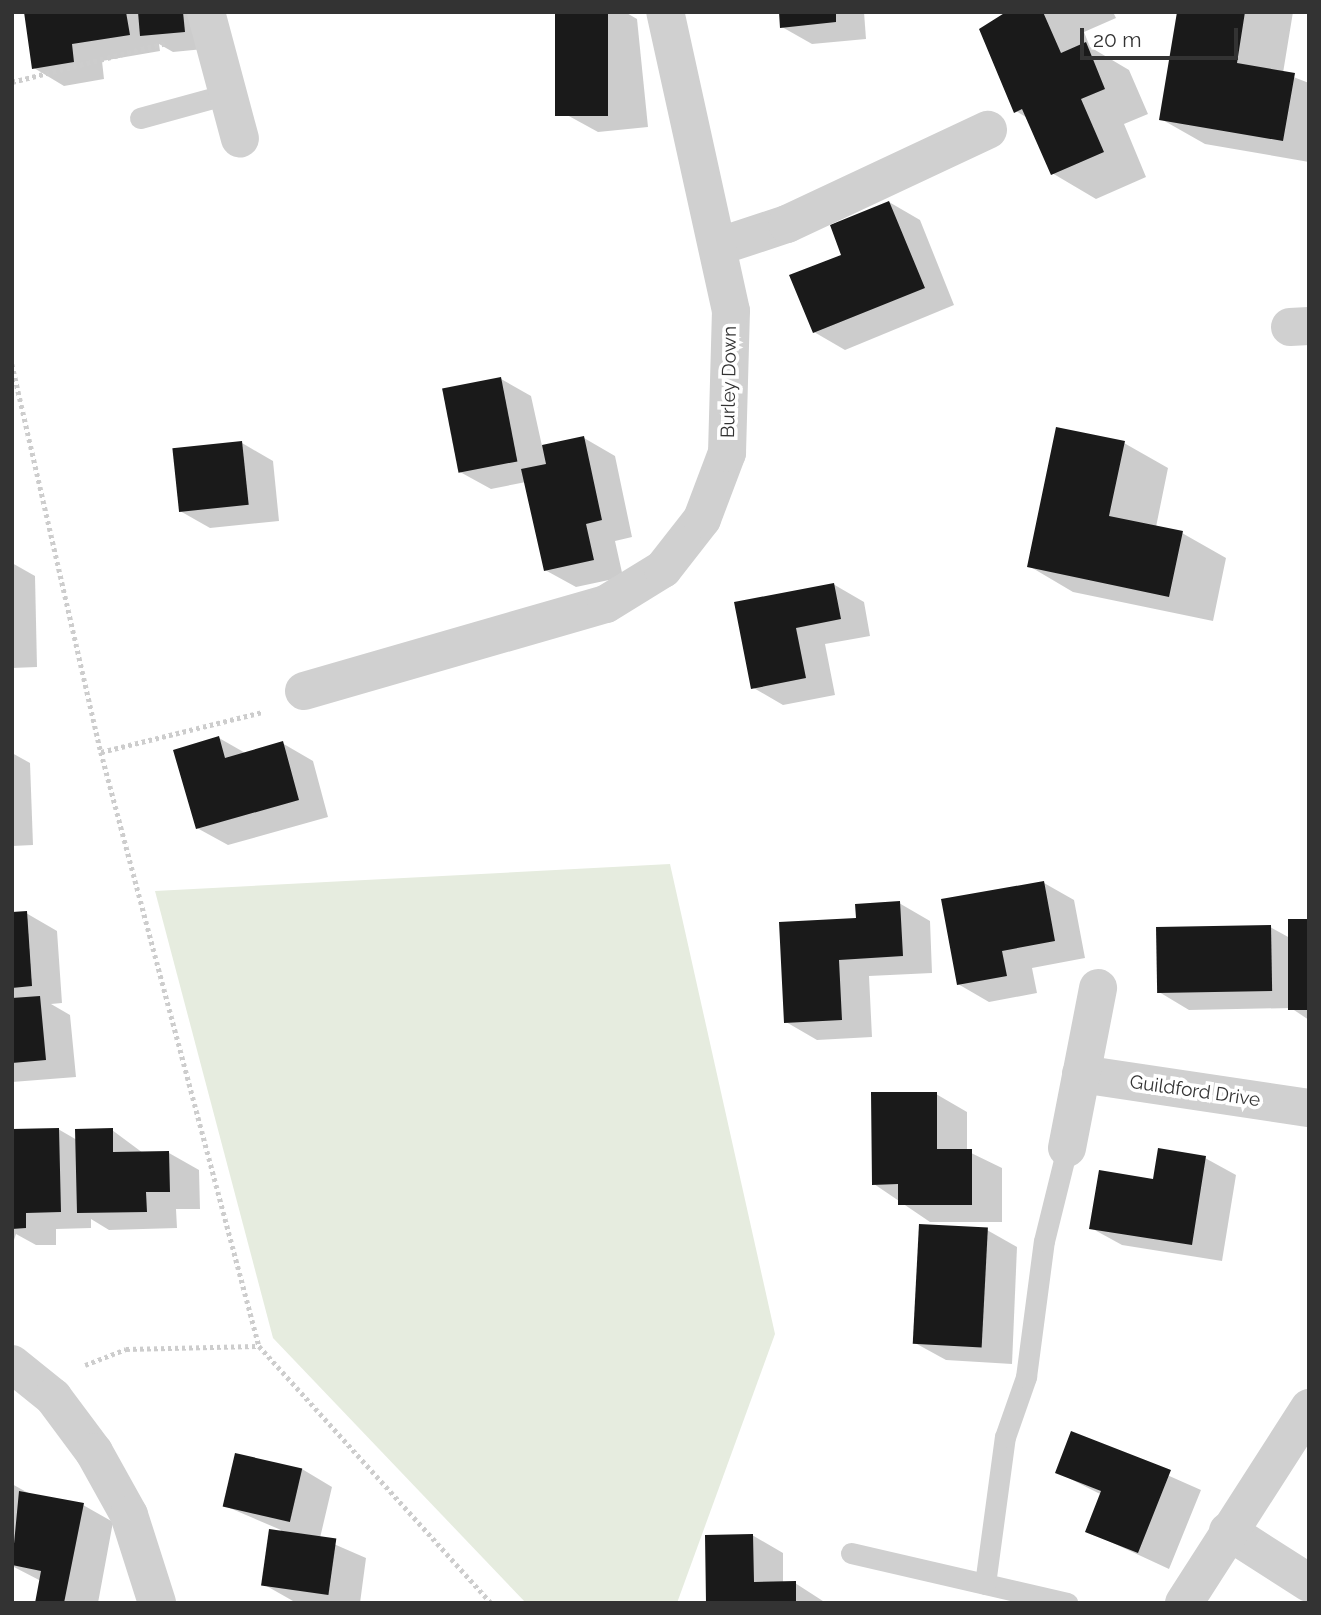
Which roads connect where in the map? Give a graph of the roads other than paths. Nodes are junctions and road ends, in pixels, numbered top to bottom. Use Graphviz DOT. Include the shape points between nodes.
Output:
graph roads {
  1 [pos="665,12"];
  2 [pos="209,22"];
  3 [pos="228,94"];
  4 [pos="140,118"];
  5 [pos="988,130"];
  6 [pos="240,139"];
  7 [pos="720,246"];
  8 [pos="304,691"];
  9 [pos="1098,988"];
  10 [pos="1081,1074"];
  11 [pos="1309,1108"];
  12 [pos="1067,1147"];
  13 [pos="12,1364"];
  14 [pos="1309,1408"];
  15 [pos="1228,1531"];
  16 [pos="851,1553"];
  17 [pos="1309,1583"];
  18 [pos="985,1584"];
  19 [pos="157,1603"];
  20 [pos="1067,1603"];
  21 [pos="1184,1603"];
  1 -- 7 [label="street, Burley Down"];
  2 -- 3 [label="street"];
  3 -- 4 [label="lane"];
  3 -- 6 [label="street"];
  5 -- 7 [label="street" via="787,224"];
  7 -- 8 [label="street, Burley Down" via="733,346 727,453 717,487 684,547 638,589 606,604"];
  9 -- 10 [label="street"];
  10 -- 11 [label="street, Guildford Drive"];
  10 -- 12 [label="street"];
  12 -- 18 [label="lane" via="1044,1241 1026,1377 1005,1437"];
  13 -- 19 [label="street" via="73,1419 124,1505"];
  14 -- 15 [label="street"];
  15 -- 17 [label="street"];
  15 -- 21 [label="street"];
  16 -- 18 [label="lane"];
  18 -- 20 [label="lane"];
}
